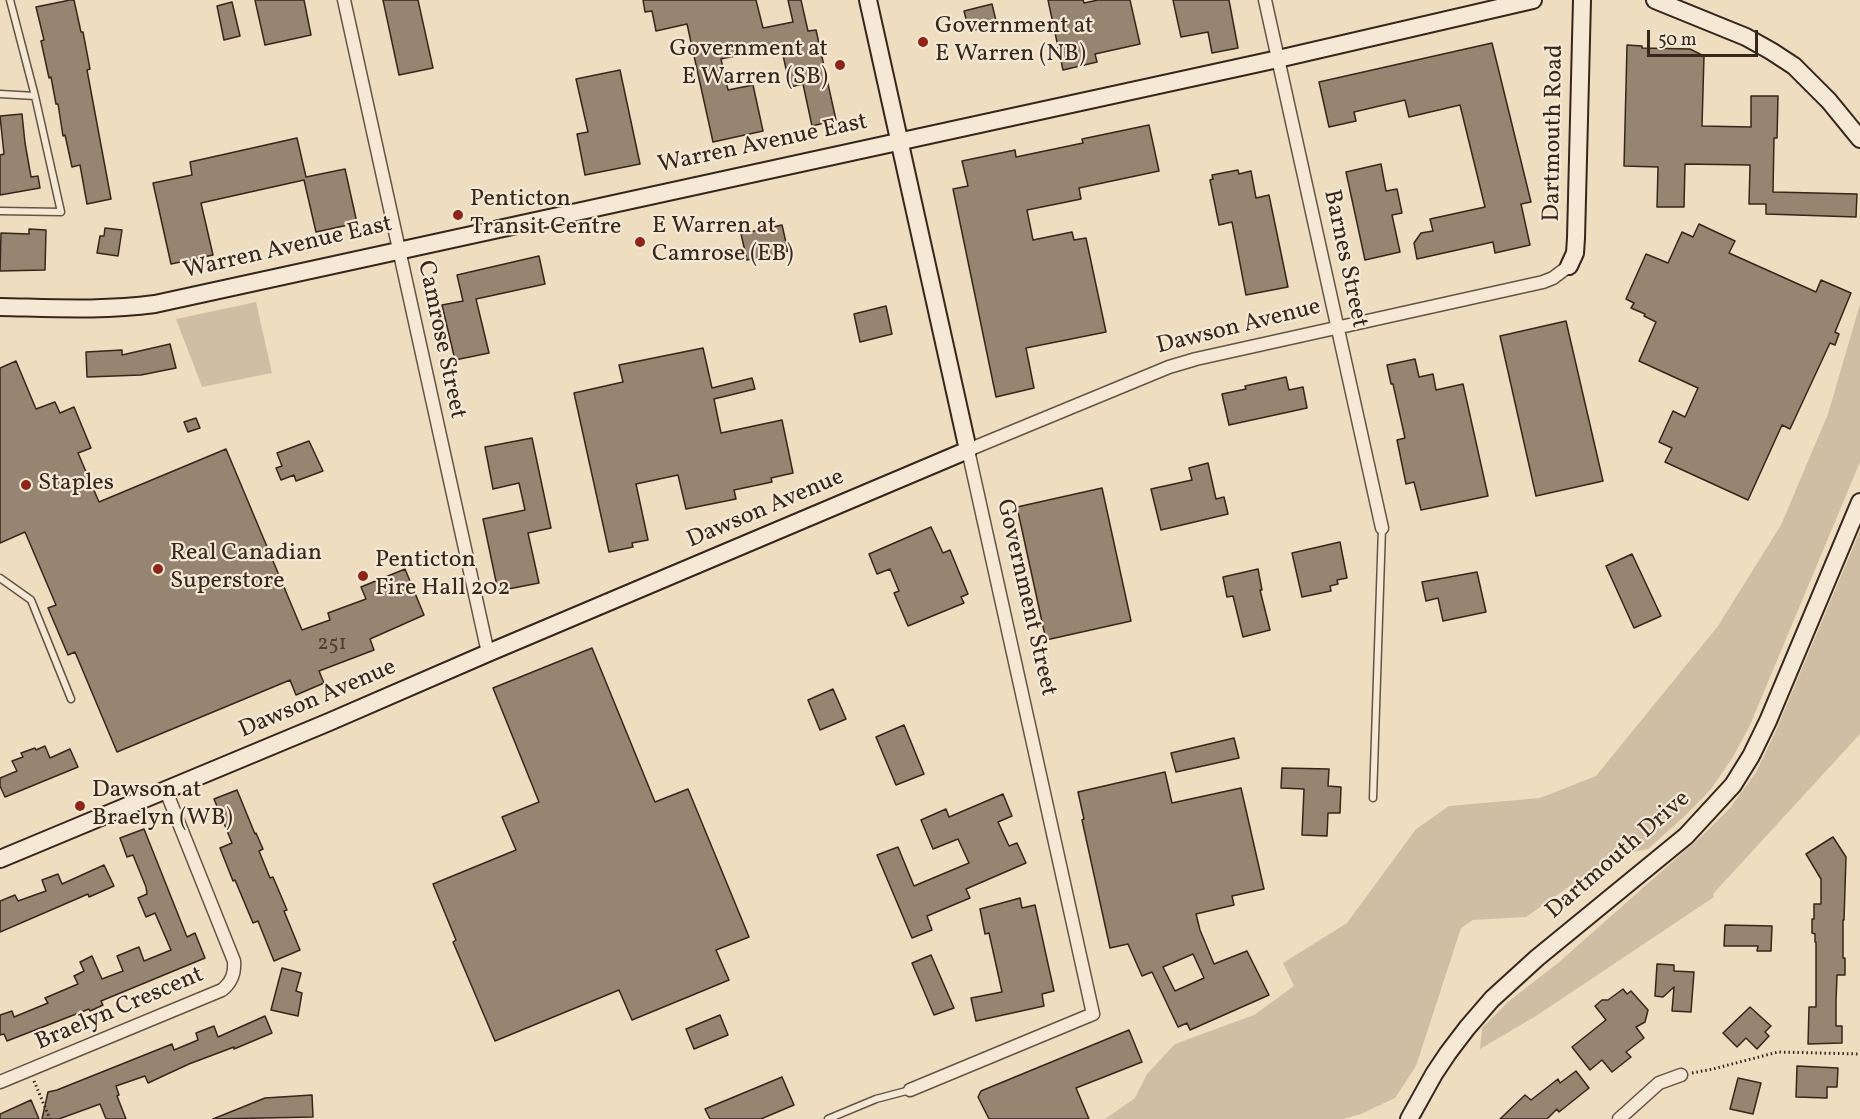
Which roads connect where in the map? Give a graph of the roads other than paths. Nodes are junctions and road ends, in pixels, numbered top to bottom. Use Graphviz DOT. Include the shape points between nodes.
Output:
graph roads {
  1 [pos="10,0"];
  2 [pos="344,0"];
  3 [pos="868,0"];
  4 [pos="1265,0"];
  5 [pos="1533,0"];
  6 [pos="1582,0"];
  7 [pos="1655,0"];
  8 [pos="1278,59"];
  9 [pos="0,94"];
  10 [pos="35,96"];
  11 [pos="1860,139"];
  12 [pos="898,140"];
  13 [pos="0,211"];
  14 [pos="398,249"];
  15 [pos="1569,266"];
  16 [pos="0,307"];
  17 [pos="1338,328"];
  18 [pos="968,450"];
  19 [pos="1860,502"];
  20 [pos="1382,528"];
  21 [pos="0,578"];
  22 [pos="488,653"];
  23 [pos="71,699"];
  24 [pos="166,791"];
  25 [pos="1373,798"];
  26 [pos="0,860"];
  27 [pos="1681,1075"];
  28 [pos="0,1082"];
  29 [pos="910,1090"];
  30 [pos="828,1119"];
  31 [pos="1409,1119"];
  32 [pos="1619,1119"];
  1 -- 10 [label="lane"];
  2 -- 14 [label="street, Camrose Street"];
  3 -- 12 [label="street, Government Street"];
  4 -- 8 [label="street, Barnes Street"];
  5 -- 8 [label="street, Warren Avenue East"];
  6 -- 15 [label="street, Dartmouth Road" via="1576,238"];
  7 -- 11 [label="street" via="1772,51 1794,66 1829,101"];
  8 -- 12 [label="street, Warren Avenue East"];
  8 -- 17 [label="street, Barnes Street"];
  9 -- 10 [label="lane"];
  10 -- 13 [label="lane" via="62,212"];
  12 -- 14 [label="street, Warren Avenue East"];
  12 -- 18 [label="street, Government Street"];
  14 -- 16 [label="street, Warren Avenue East" via="155,304 94,309"];
  14 -- 22 [label="street, Camrose Street"];
  15 -- 17 [label="street, Dawson Avenue" via="1543,282"];
  17 -- 18 [label="street, Dawson Avenue" via="1169,367"];
  17 -- 20 [label="street, Barnes Street"];
  18 -- 22 [label="street, Dawson Avenue"];
  18 -- 29 [label="street, Government Street" via="1093,1014"];
  19 -- 31 [label="street, Dartmouth Drive" via="1768,721 1733,785 1686,836 1492,999 1448,1053"];
  20 -- 25 [label="lane"];
  21 -- 23 [label="lane" via="31,600"];
  22 -- 24 [label="street, Dawson Avenue"];
  24 -- 26 [label="street, Dawson Avenue"];
  24 -- 28 [label="street, Braelyn Crescent" via="234,961 229,985"];
  27 -- 32 [label="street" via="1659,1083"];
  29 -- 30 [label="lane"];
}
